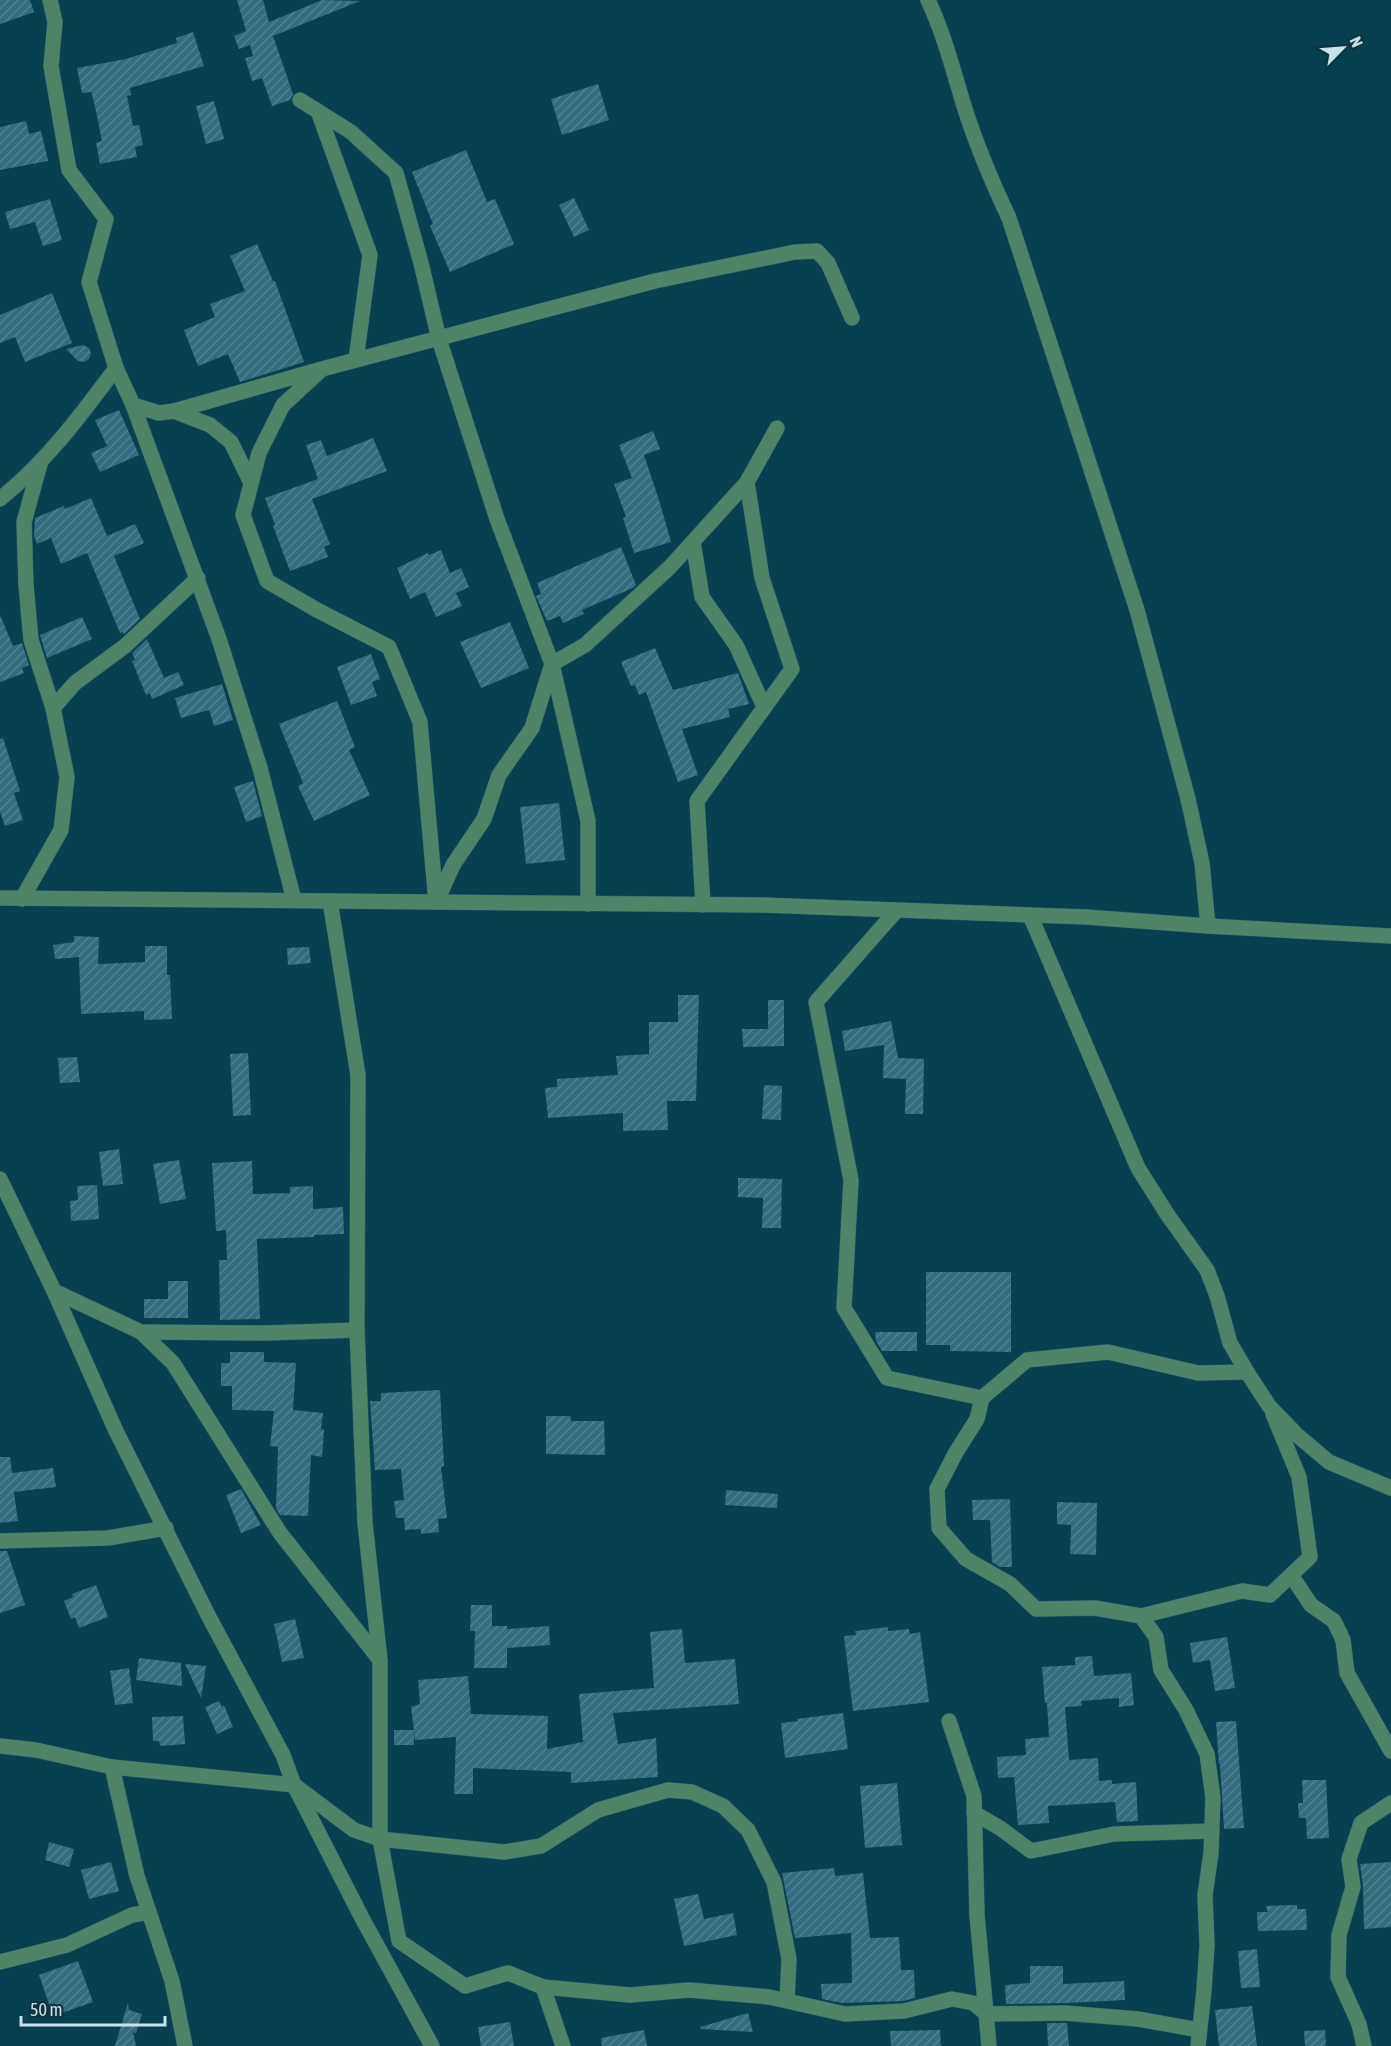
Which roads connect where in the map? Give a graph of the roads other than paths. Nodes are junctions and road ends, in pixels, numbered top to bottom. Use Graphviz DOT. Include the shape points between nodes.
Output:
graph roads {
  1 [pos="50,0"];
  2 [pos="928,0"];
  3 [pos="300,100"];
  4 [pos="318,111"];
  5 [pos="852,318"];
  6 [pos="439,339"];
  7 [pos="356,360"];
  8 [pos="116,368"];
  9 [pos="322,369"];
  10 [pos="133,405"];
  11 [pos="174,411"];
  12 [pos="777,428"];
  13 [pos="40,464"];
  14 [pos="747,482"];
  15 [pos="251,483"];
  16 [pos="0,498"];
  17 [pos="693,542"];
  18 [pos="198,578"];
  19 [pos="552,664"];
  20 [pos="764,707"];
  21 [pos="53,708"];
  22 [pos="0,898"];
  23 [pos="22,899"];
  24 [pos="294,900"];
  25 [pos="330,901"];
  26 [pos="436,902"];
  27 [pos="588,904"];
  28 [pos="703,905"];
  29 [pos="896,911"];
  30 [pos="1030,915"];
  31 [pos="1208,926"];
  32 [pos="1391,936"];
  33 [pos="1,1184"];
  34 [pos="54,1291"];
  35 [pos="357,1330"];
  36 [pos="141,1332"];
  37 [pos="1247,1372"];
  38 [pos="982,1398"];
  39 [pos="1269,1406"];
  40 [pos="1391,1488"];
  41 [pos="166,1528"];
  42 [pos="0,1541"];
  43 [pos="1292,1575"];
  44 [pos="1141,1616"];
  45 [pos="380,1660"];
  46 [pos="949,1721"];
  47 [pos="0,1746"];
  48 [pos="1391,1751"];
  49 [pos="112,1767"];
  50 [pos="294,1785"];
  51 [pos="1391,1803"];
  52 [pos="974,1813"];
  53 [pos="1212,1831"];
  54 [pos="380,1839"];
  55 [pos="149,1912"];
  56 [pos="0,1962"];
  57 [pos="543,1987"];
  58 [pos="787,2000"];
  59 [pos="987,2014"];
  60 [pos="1198,2030"];
  61 [pos="185,2046"];
  62 [pos="432,2046"];
  63 [pos="562,2046"];
  64 [pos="989,2046"];
  65 [pos="1198,2046"];
  66 [pos="1364,2046"];
  1 -- 8 [label="street" via="55,22 51,66 69,170 106,219 88,282"];
  2 -- 31 [label="street" via="942,29 993,185 1009,218 1137,610 1188,800 1202,863"];
  3 -- 4 [label="street"];
  4 -- 6 [label="street" via="351,132 396,173"];
  4 -- 7 [label="street" via="370,255"];
  5 -- 6 [label="street" via="828,263 817,251 795,252 655,281"];
  6 -- 7 [label="street"];
  6 -- 19 [label="street" via="497,519"];
  7 -- 9 [label="street"];
  8 -- 10 [label="street"];
  8 -- 13 [label="street"];
  9 -- 11 [label="street"];
  9 -- 15 [label="street" via="282,405 259,453"];
  10 -- 11 [label="street" via="159,413"];
  10 -- 18 [label="street"];
  11 -- 15 [label="street" via="210,425 231,442"];
  12 -- 14 [label="street"];
  13 -- 16 [label="street"];
  13 -- 21 [label="street" via="24,522 26,585 32,640"];
  14 -- 17 [label="street"];
  14 -- 20 [label="street" via="762,578 792,669"];
  15 -- 26 [label="street" via="243,515 267,581 389,647 420,722"];
  17 -- 19 [label="street" via="585,645"];
  17 -- 20 [label="street" via="702,597 736,645"];
  18 -- 21 [label="street" via="125,646 75,683"];
  18 -- 24 [label="street" via="260,768"];
  19 -- 26 [label="street" via="532,728 499,776 484,819 453,865"];
  19 -- 27 [label="street" via="588,821"];
  20 -- 28 [label="street" via="697,801"];
  21 -- 23 [label="street" via="67,777 61,830"];
  22 -- 23 [label="street"];
  23 -- 24 [label="street"];
  24 -- 25 [label="street"];
  25 -- 26 [label="street"];
  25 -- 35 [label="street" via="358,1075"];
  26 -- 27 [label="street"];
  27 -- 28 [label="street"];
  28 -- 29 [label="street"];
  29 -- 30 [label="street"];
  29 -- 38 [label="street" via="816,1002 851,1180 844,1308 888,1378"];
  30 -- 31 [label="street"];
  30 -- 37 [label="street" via="1138,1168 1207,1270 1230,1343"];
  31 -- 32 [label="street"];
  33 -- 34 [label="street"];
  34 -- 36 [label="street"];
  34 -- 41 [label="street" via="116,1431"];
  35 -- 36 [label="street"];
  35 -- 45 [label="street" via="365,1523"];
  36 -- 45 [label="street" via="173,1364 280,1533"];
  37 -- 38 [label="street" via="1198,1373 1108,1352 1027,1360"];
  37 -- 39 [label="street"];
  38 -- 44 [label="street" via="978,1419 937,1489 939,1528 966,1559 1010,1584 1036,1609 1095,1608"];
  39 -- 40 [label="street" via="1329,1462"];
  39 -- 43 [label="street" via="1299,1478 1310,1557"];
  41 -- 42 [label="street" via="108,1538"];
  41 -- 50 [label="street" via="283,1755"];
  43 -- 44 [label="street" via="1270,1595 1242,1591"];
  43 -- 48 [label="street" via="1311,1605 1334,1621 1343,1640 1347,1673"];
  44 -- 53 [label="street" via="1156,1637 1161,1670 1207,1754 1213,1798"];
  45 -- 54 [label="street"];
  46 -- 52 [label="street" via="974,1796"];
  47 -- 49 [label="street"];
  49 -- 50 [label="street"];
  49 -- 55 [label="street"];
  50 -- 54 [label="street" via="354,1830"];
  50 -- 62 [label="street"];
  51 -- 66 [label="street" via="1361,1823 1349,1859 1353,1887 1339,1935 1338,1977 1359,2024"];
  52 -- 53 [label="street" via="1031,1851 1114,1834"];
  52 -- 59 [label="street" via="977,1916"];
  53 -- 60 [label="street" via="1205,1895 1204,1990"];
  54 -- 57 [label="street" via="399,1941 465,1986 508,1973"];
  54 -- 58 [label="street" via="504,1852 541,1846 598,1810 668,1790 692,1792 723,1806 748,1830 774,1882 789,1959"];
  55 -- 56 [label="street" via="132,1915 67,1946"];
  55 -- 61 [label="street" via="172,1981"];
  57 -- 58 [label="street" via="630,1995 689,1990"];
  57 -- 63 [label="street"];
  58 -- 59 [label="street" via="845,2014 904,2012 952,1999 973,2003"];
  59 -- 60 [label="street" via="1065,2013 1138,2019"];
  59 -- 64 [label="street"];
  60 -- 65 [label="street"];
}
